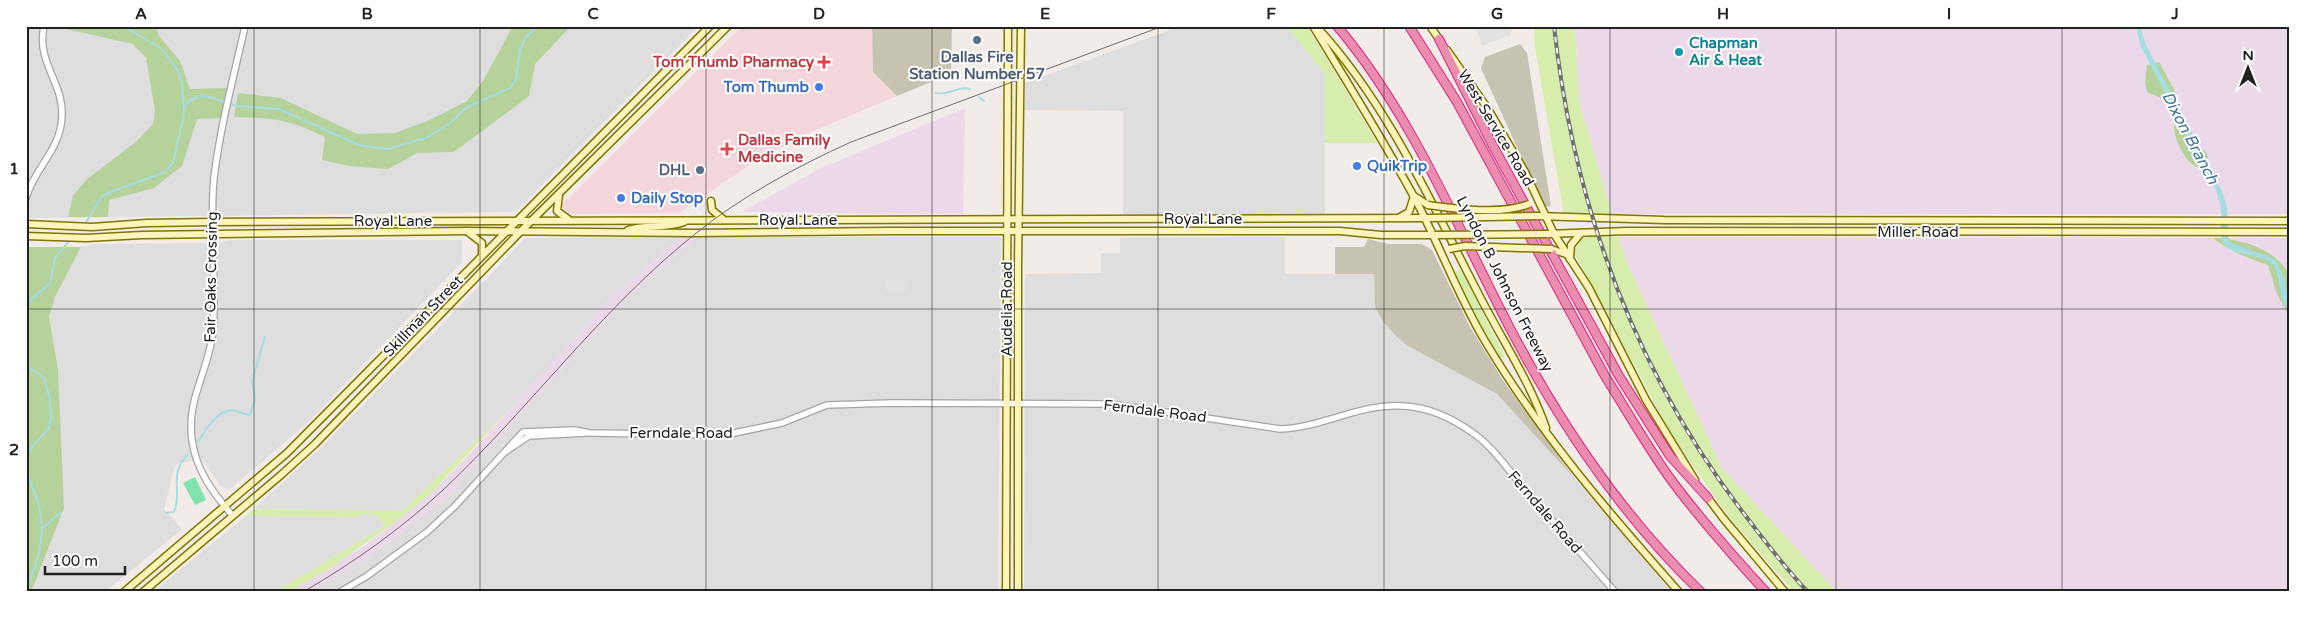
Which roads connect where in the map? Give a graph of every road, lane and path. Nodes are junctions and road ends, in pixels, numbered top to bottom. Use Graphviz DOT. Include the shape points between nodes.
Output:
graph roads {
  1 [pos="44,26"];
  2 [pos="245,26"];
  3 [pos="710,26"];
  4 [pos="728,26"];
  5 [pos="1008,26"];
  6 [pos="1020,26"];
  7 [pos="1315,26"];
  8 [pos="1337,26"];
  9 [pos="1409,26"];
  10 [pos="1430,26"];
  11 [pos="1440,39"];
  12 [pos="1007,106"];
  13 [pos="1020,107"];
  14 [pos="559,194"];
  15 [pos="1536,194"];
  16 [pos="1414,196"];
  17 [pos="26,198"];
  18 [pos="711,201"];
  19 [pos="1546,216"];
  20 [pos="1396,218"];
  21 [pos="1427,218"];
  22 [pos="1570,218"];
  23 [pos="517,220"];
  24 [pos="533,220"];
  25 [pos="569,220"];
  26 [pos="688,220"];
  27 [pos="738,220"];
  28 [pos="1008,220"];
  29 [pos="1019,220"];
  30 [pos="1114,220"];
  31 [pos="1153,220"];
  32 [pos="1333,220"];
  33 [pos="2290,221"];
  34 [pos="213,222"];
  35 [pos="26,224"];
  36 [pos="1008,230"];
  37 [pos="1018,230"];
  38 [pos="467,231"];
  39 [pos="1115,231"];
  40 [pos="1152,231"];
  41 [pos="1333,231"];
  42 [pos="506,232"];
  43 [pos="520,232"];
  44 [pos="622,232"];
  45 [pos="2290,232"];
  46 [pos="1581,233"];
  47 [pos="213,234"];
  48 [pos="1550,234"];
  49 [pos="26,236"];
  50 [pos="1435,236"];
  51 [pos="481,255"];
  52 [pos="1568,256"];
  53 [pos="1442,257"];
  54 [pos="1007,404"];
  55 [pos="1018,404"];
  56 [pos="1549,436"];
  57 [pos="1708,498"];
  58 [pos="224,506"];
  59 [pos="232,515"];
  60 [pos="124,592"];
  61 [pos="142,592"];
  62 [pos="340,592"];
  63 [pos="1006,592"];
  64 [pos="1018,592"];
  65 [pos="1615,592"];
  66 [pos="1679,592"];
  67 [pos="1700,592"];
  68 [pos="1766,592"];
  69 [pos="1786,592"];
  1 -- 17 [label="street" via="42,50 60,96 61,124 56,145 33,180"];
  2 -- 34 [label="street, Fair Oaks Crossing" via="214,178"];
  3 -- 23 [label="main road, Skillman Street"];
  4 -- 14 [label="main road, Skillman Street"];
  5 -- 12 [label="main road, Audelia Road"];
  6 -- 13 [label="main road, Audelia Road"];
  7 -- 16 [label="main road"];
  7 -- 56 [label="main road" via="1357,78 1420,177 1531,393"];
  8 -- 67 [label="highway, Lyndon B Johnson Freeway" via="1396,111 1454,214 1513,334 1562,417 1594,466"];
  9 -- 68 [label="highway" via="1457,102 1604,376 1671,480 1719,542"];
  10 -- 11 [label="main road, West Service Road"];
  11 -- 15 [label="main road, West Service Road" via="1488,110"];
  11 -- 57 [label="highway" via="1492,144 1619,376 1670,456"];
  12 -- 13 [label="main road"];
  12 -- 28 [label="main road, Audelia Road"];
  13 -- 29 [label="main road, Audelia Road"];
  14 -- 24 [label="main road, Skillman Street"];
  14 -- 25 [label="main road" via="557,211"];
  15 -- 16 [label="main road, bridge" via="1529,204 1507,209 1428,205"];
  15 -- 19 [label="main road, West Service Road"];
  16 -- 20 [label="main road" via="1409,212"];
  16 -- 21 [label="main road"];
  18 -- 27 [label="main road" via="712,210 718,217"];
  19 -- 21 [label="main road, Royal Lane, bridge"];
  19 -- 22 [label="main road, Royal Lane"];
  19 -- 48 [label="main road, West Service Road"];
  20 -- 21 [label="main road, Royal Lane"];
  20 -- 32 [label="main road, Royal Lane"];
  21 -- 50 [label="main road"];
  22 -- 33 [label="main road, Miller Road"];
  23 -- 24 [label="main road, Royal Lane"];
  23 -- 34 [label="main road, Royal Lane"];
  23 -- 42 [label="main road, Skillman Street"];
  24 -- 25 [label="main road, Royal Lane"];
  24 -- 43 [label="main road, Skillman Street"];
  25 -- 26 [label="main road, Royal Lane"];
  26 -- 27 [label="main road, Royal Lane"];
  26 -- 44 [label="main road" via="670,226 641,226"];
  27 -- 28 [label="main road, Royal Lane"];
  28 -- 29 [label="main road, Royal Lane"];
  28 -- 36 [label="main road, Audelia Road"];
  29 -- 30 [label="main road, Royal Lane"];
  29 -- 37 [label="main road, Audelia Road"];
  30 -- 31 [label="main road, Royal Lane"];
  30 -- 39 [label="main road"];
  31 -- 32 [label="main road, Royal Lane"];
  31 -- 40 [label="main road"];
  32 -- 41 [label="main road"];
  34 -- 35 [label="main road, Royal Lane" via="107,227"];
  34 -- 47 [label="street, Fair Oaks Crossing"];
  36 -- 37 [label="main road, Royal Lane"];
  36 -- 44 [label="main road, Royal Lane"];
  36 -- 54 [label="main road, Audelia Road"];
  37 -- 39 [label="main road, Royal Lane"];
  37 -- 55 [label="main road, Audelia Road"];
  38 -- 42 [label="main road, Royal Lane"];
  38 -- 47 [label="main road, Royal Lane"];
  38 -- 51 [label="main road" via="482,243"];
  39 -- 40 [label="main road, Royal Lane"];
  40 -- 41 [label="main road, Royal Lane"];
  41 -- 50 [label="main road, Royal Lane"];
  42 -- 43 [label="main road, Royal Lane"];
  42 -- 51 [label="main road, Skillman Street"];
  43 -- 44 [label="main road, Royal Lane"];
  43 -- 59 [label="main road, Skillman Street" via="315,444"];
  45 -- 46 [label="main road, Miller Road"];
  46 -- 48 [label="main road, Miller Road"];
  46 -- 52 [label="main road" via="1571,245"];
  47 -- 49 [label="main road, Royal Lane"];
  47 -- 58 [label="street, Fair Oaks Crossing" via="212,340 194,398 190,426 198,465"];
  48 -- 50 [label="main road, Royal Lane, bridge"];
  48 -- 52 [label="main road, West Service Road"];
  50 -- 53 [label="main road"];
  51 -- 58 [label="main road, Skillman Street" via="306,434"];
  52 -- 53 [label="main road, bridge" via="1551,249 1465,246 1449,249"];
  52 -- 57 [label="main road, West Service Road" via="1589,288 1672,443"];
  53 -- 56 [label="main road" via="1485,342"];
  54 -- 55 [label="street, Ferndale Road"];
  54 -- 62 [label="street, Ferndale Road" via="842,403 818,408 782,424 725,435 517,435 505,452 428,532"];
  54 -- 63 [label="main road, Audelia Road"];
  55 -- 64 [label="main road, Audelia Road"];
  55 -- 65 [label="street, Ferndale Road" via="1123,404 1280,429 1301,427 1377,407 1424,409 1453,420 1486,444"];
  56 -- 66 [label="main road"];
  57 -- 69 [label="main road, West Service Road"];
  58 -- 59 [label="street, Fair Oaks Crossing"];
  58 -- 60 [label="main road, Skillman Street"];
  59 -- 61 [label="main road, Skillman Street"];
}
